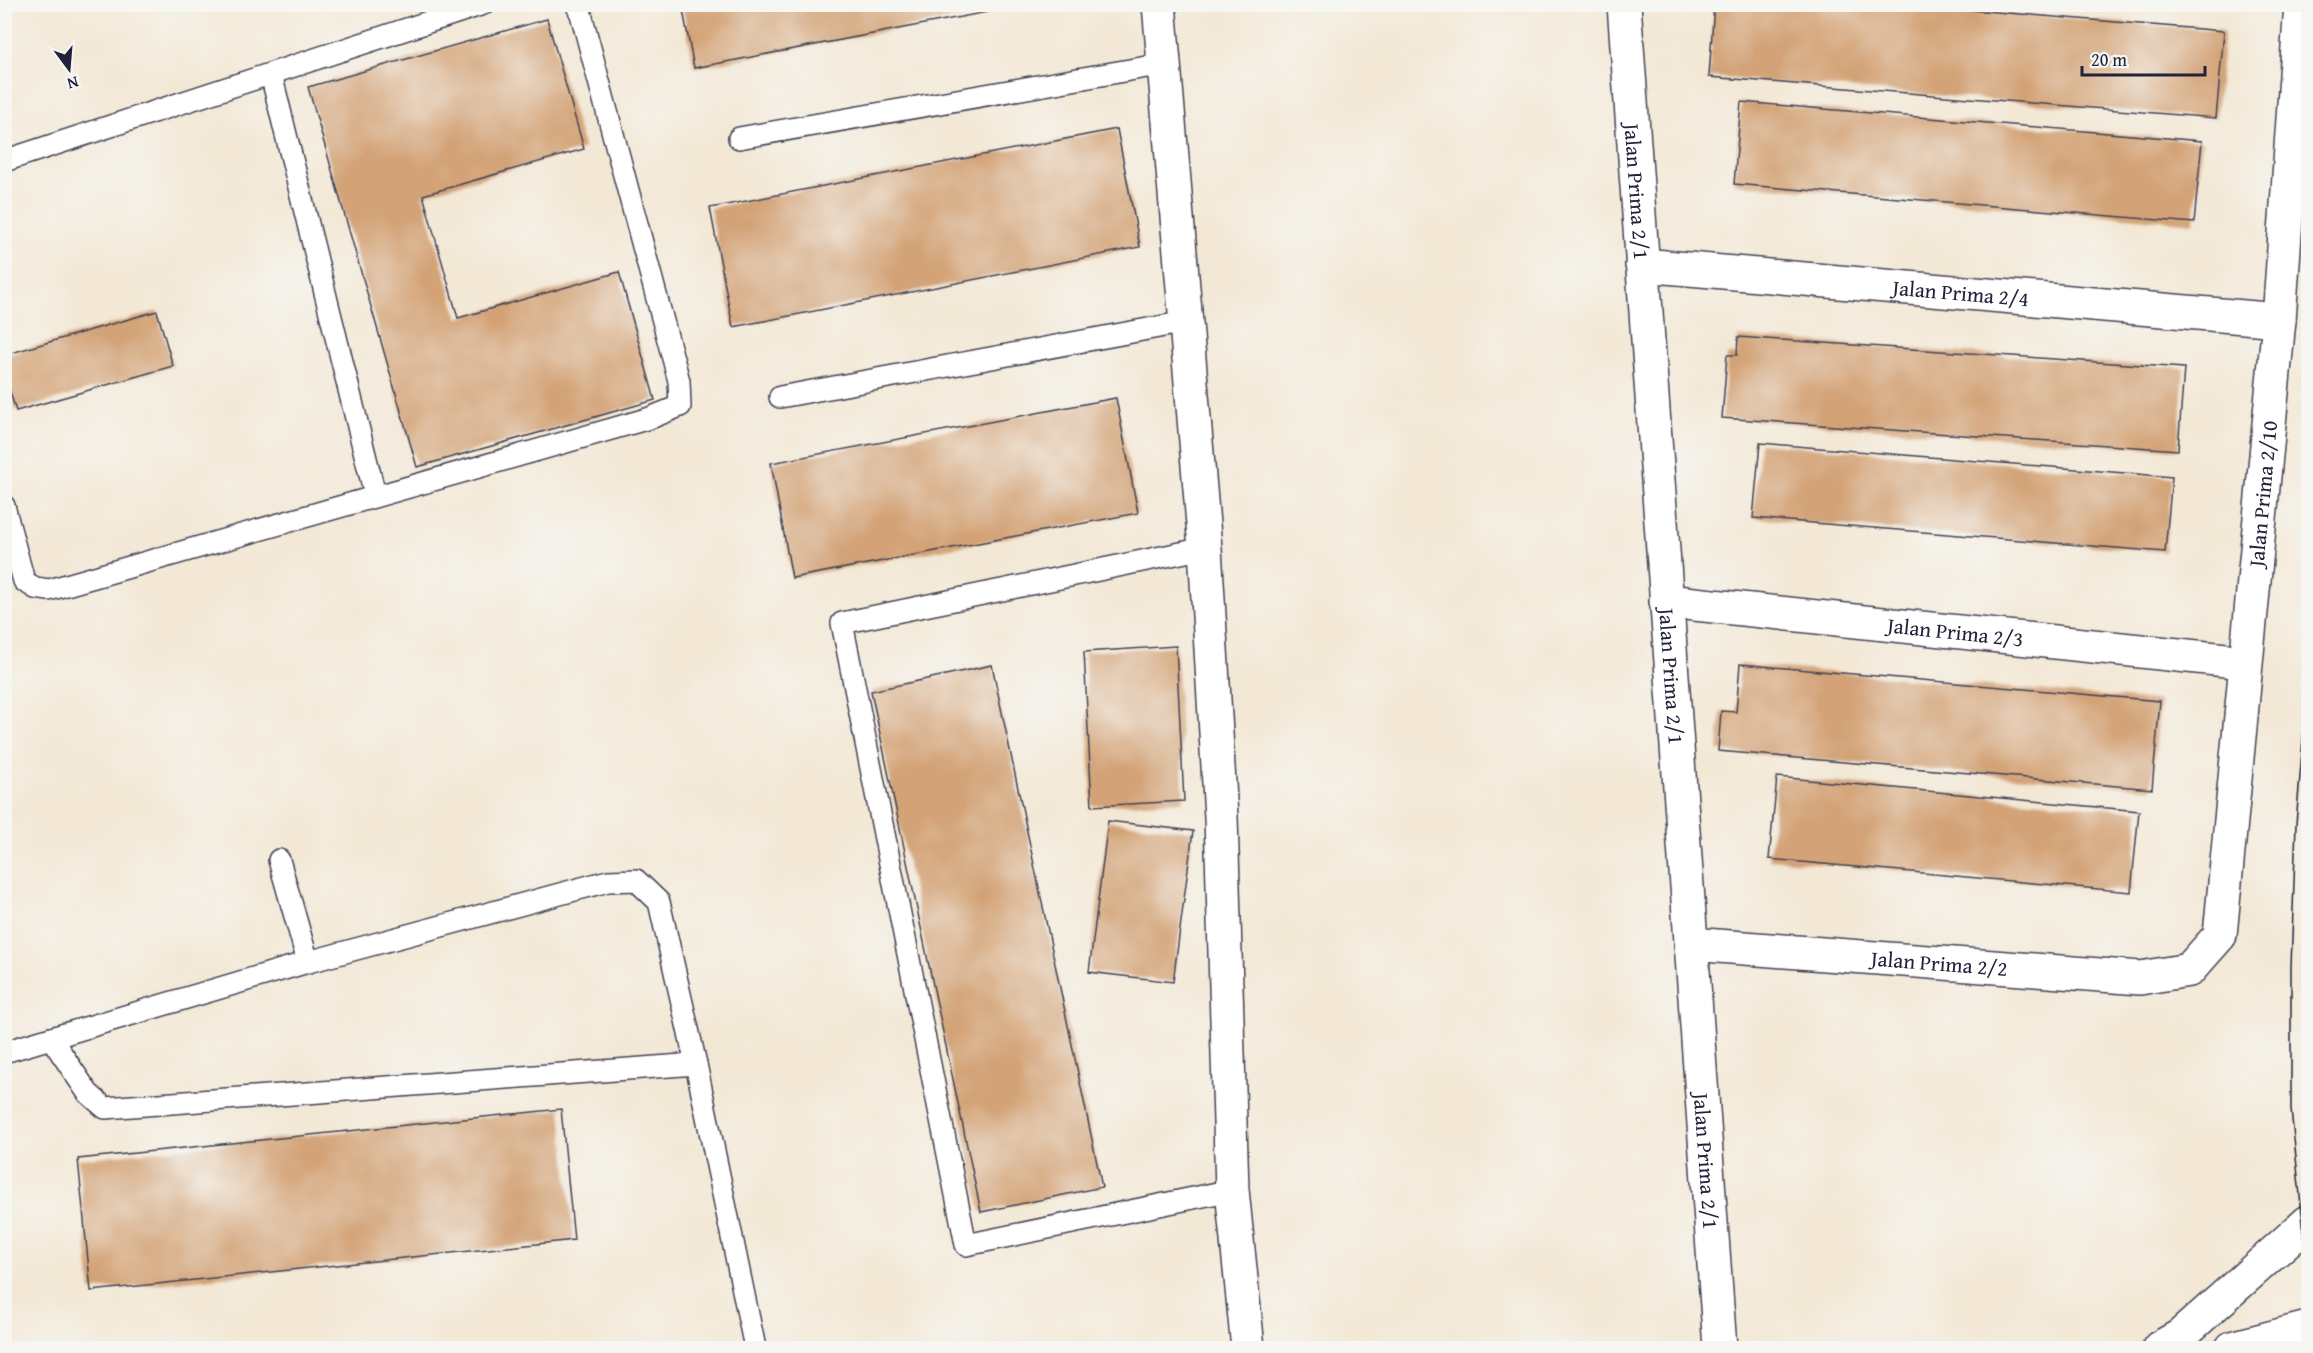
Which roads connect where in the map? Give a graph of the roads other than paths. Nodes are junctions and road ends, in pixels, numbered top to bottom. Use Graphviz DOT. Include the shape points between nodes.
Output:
graph roads {
  1 [pos="483,4"];
  2 [pos="576,4"];
  3 [pos="1159,4"];
  4 [pos="1623,4"];
  5 [pos="2301,4"];
  6 [pos="1164,64"];
  7 [pos="271,74"];
  8 [pos="739,138"];
  9 [pos="4,161"];
  10 [pos="1642,264"];
  11 [pos="2279,320"];
  12 [pos="1186,322"];
  13 [pos="780,397"];
  14 [pos="375,495"];
  15 [pos="4,506"];
  16 [pos="1205,548"];
  17 [pos="1666,601"];
  18 [pos="2245,662"];
  19 [pos="279,860"];
  20 [pos="1690,944"];
  21 [pos="308,962"];
  22 [pos="2188,970"];
  23 [pos="51,1038"];
  24 [pos="4,1052"];
  25 [pos="696,1064"];
  26 [pos="1232,1191"];
  27 [pos="2308,1222"];
  28 [pos="2308,1328"];
  29 [pos="755,1348"];
  30 [pos="1248,1348"];
  31 [pos="1720,1348"];
  32 [pos="2159,1348"];
  33 [pos="2232,1348"];
  1 -- 7 [label="lane"];
  2 -- 14 [label="lane" via="679,381 680,406 650,418"];
  3 -- 6 [label="street"];
  4 -- 10 [label="street, Jalan Prima 2/1"];
  5 -- 11 [label="street, Jalan Prima 2/10"];
  6 -- 8 [label="lane"];
  6 -- 12 [label="street"];
  7 -- 9 [label="lane"];
  7 -- 14 [label="lane"];
  10 -- 11 [label="street, Jalan Prima 2/4"];
  10 -- 17 [label="street, Jalan Prima 2/1"];
  11 -- 18 [label="street, Jalan Prima 2/10"];
  12 -- 13 [label="lane"];
  12 -- 16 [label="street"];
  14 -- 15 [label="lane" via="49,590 24,581"];
  16 -- 26 [label="street" via="1221,817"];
  16 -- 26 [label="lane" via="842,623 966,1245"];
  17 -- 18 [label="street, Jalan Prima 2/3"];
  17 -- 20 [label="street, Jalan Prima 2/1"];
  18 -- 22 [label="street, Jalan Prima 2/10" via="2220,935"];
  19 -- 21 [label="lane"];
  20 -- 22 [label="street, Jalan Prima 2/2" via="2140,978"];
  20 -- 31 [label="street, Jalan Prima 2/1"];
  21 -- 23 [label="lane"];
  21 -- 25 [label="lane" via="608,881 636,880 658,902"];
  23 -- 24 [label="lane"];
  23 -- 25 [label="lane" via="88,1093 105,1108"];
  25 -- 29 [label="lane"];
  26 -- 30 [label="street"];
  27 -- 32 [label="street" via="2180,1336"];
  28 -- 33 [label="street"];
}
